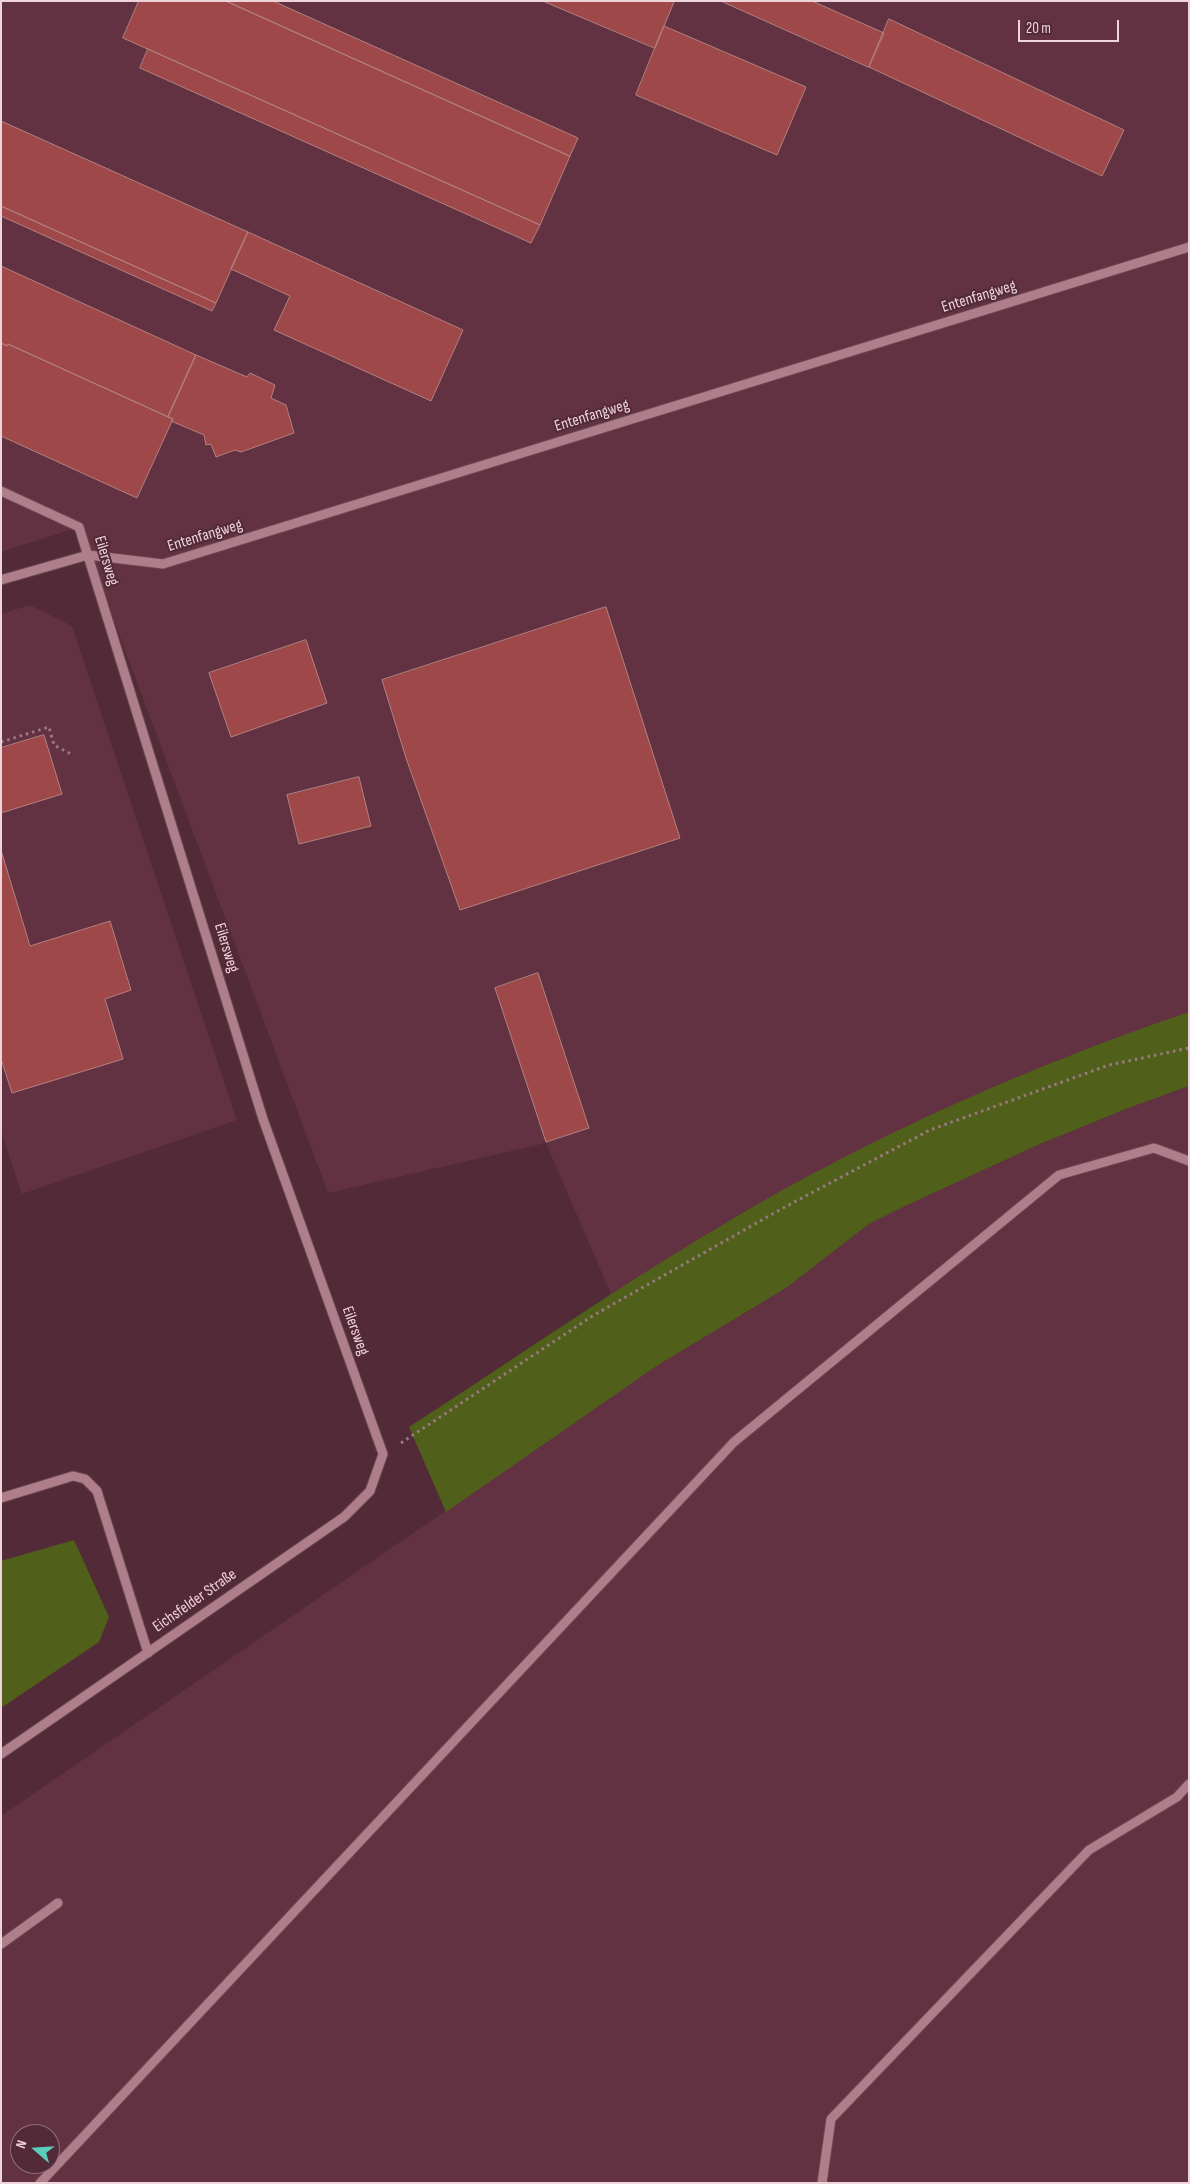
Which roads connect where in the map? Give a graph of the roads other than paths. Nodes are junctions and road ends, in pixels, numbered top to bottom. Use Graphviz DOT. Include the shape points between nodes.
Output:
graph roads {
  1 [pos="1189,247"];
  2 [pos="1,491"];
  3 [pos="88,555"];
  4 [pos="1,580"];
  5 [pos="1189,1161"];
  6 [pos="383,1454"];
  7 [pos="1,1498"];
  8 [pos="148,1653"];
  9 [pos="1,1754"];
  10 [pos="1189,1784"];
  11 [pos="58,1903"];
  12 [pos="1,1944"];
  13 [pos="40,2183"];
  14 [pos="822,2183"];
  1 -- 3 [label="street, Entenfangweg" via="163,564"];
  2 -- 3 [label="street, Eilersweg" via="79,527"];
  3 -- 4 [label="street, Entenfangweg"];
  3 -- 6 [label="street, Eilersweg" via="263,1119"];
  5 -- 13 [label="street" via="1154,1148 1059,1175 734,1442"];
  6 -- 8 [label="street, Eichsfelder Straße" via="370,1491 344,1517"];
  7 -- 8 [label="street" via="73,1476 85,1479 97,1492"];
  8 -- 9 [label="street, Eichsfelder Straße"];
  10 -- 14 [label="street" via="1177,1797 1089,1850 831,2119"];
  11 -- 12 [label="street"];
}
